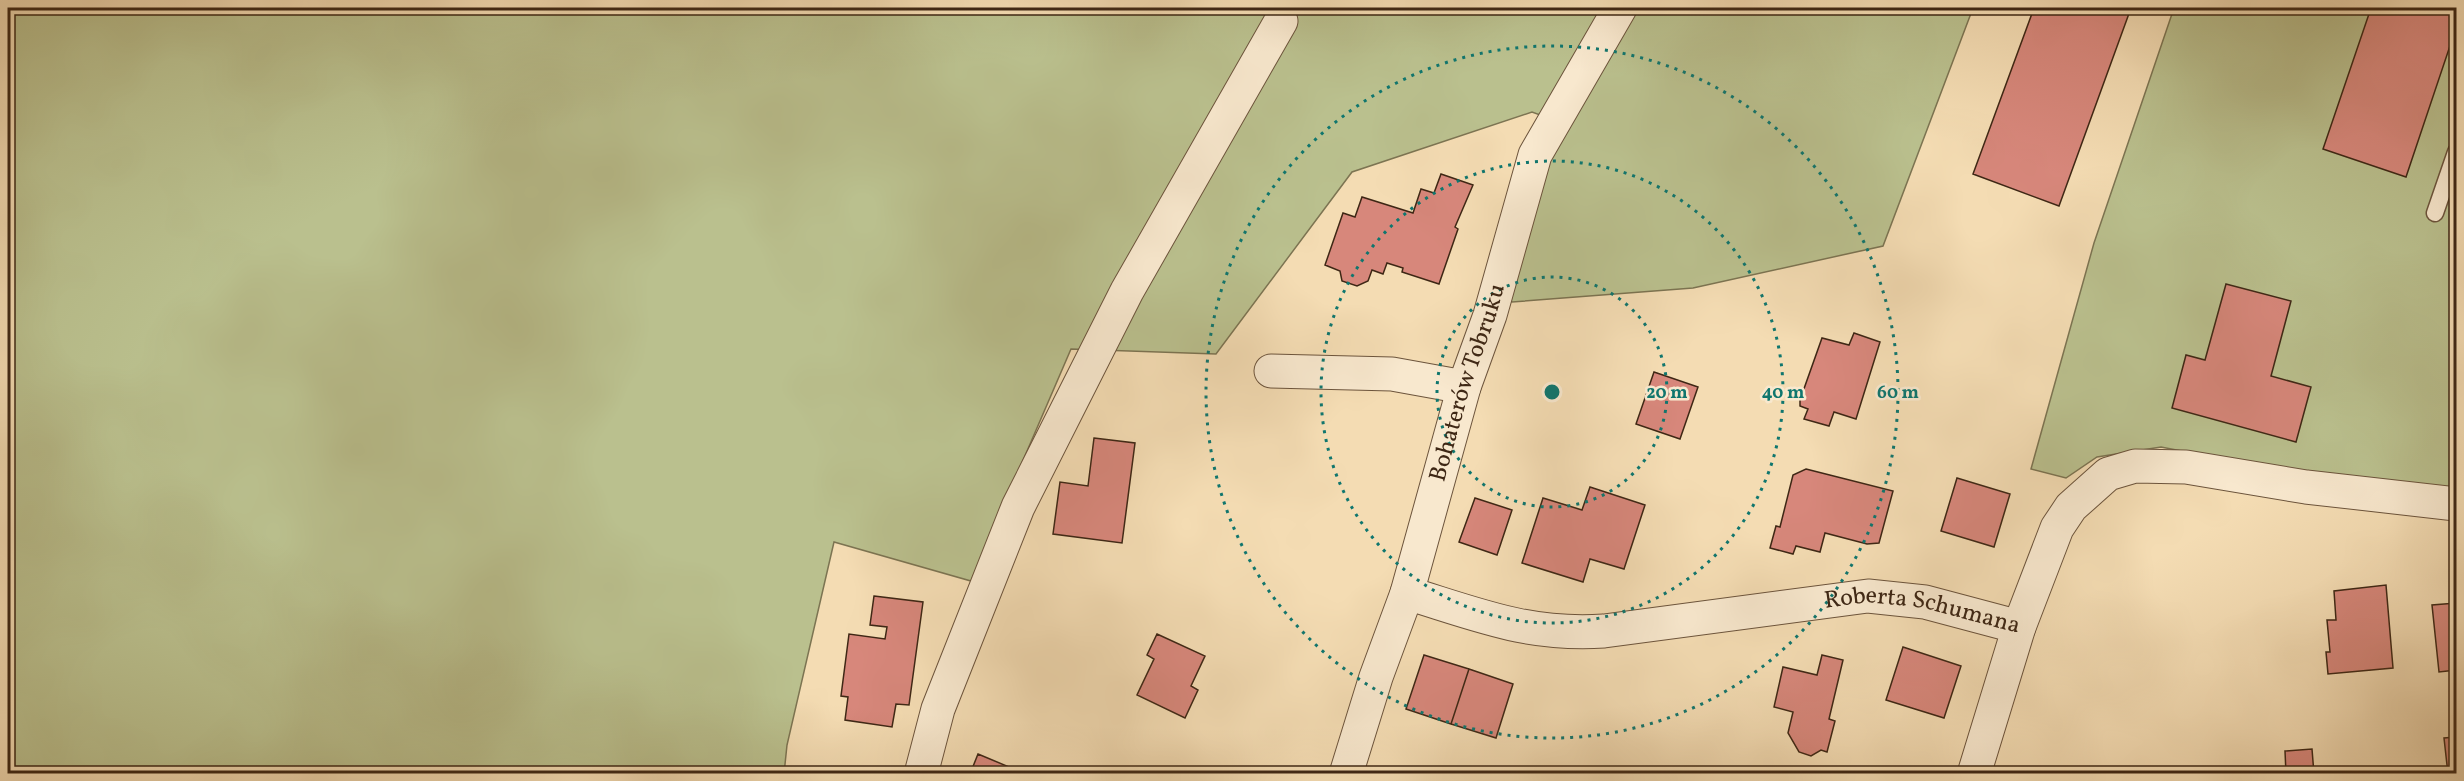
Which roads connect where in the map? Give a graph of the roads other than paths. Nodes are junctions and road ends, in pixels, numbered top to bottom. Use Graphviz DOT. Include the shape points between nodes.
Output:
graph roads {
  1 [pos="1620,8"];
  2 [pos="1281,21"];
  3 [pos="2457,152"];
  4 [pos="2435,213"];
  5 [pos="1271,371"];
  6 [pos="1464,387"];
  7 [pos="2457,504"];
  8 [pos="1407,592"];
  9 [pos="2019,627"];
  10 [pos="921,774"];
  11 [pos="1346,774"];
  12 [pos="1974,774"];
  1 -- 6 [label="street, Bohaterów Tobruku" via="1535,155 1490,315"];
  2 -- 10 [label="street" via="1127,291 1018,507 938,709"];
  3 -- 4 [label="lane"];
  5 -- 6 [label="street" via="1392,374"];
  6 -- 8 [label="street, Bohaterów Tobruku"];
  7 -- 9 [label="street, Roberta Schumana" via="2306,487 2186,467 2135,466 2108,474 2072,507 2057,528"];
  8 -- 9 [label="street, Roberta Schumana" via="1518,627 1561,633 1604,631 1868,596 1925,602"];
  8 -- 11 [label="street, Bohaterów Tobruku"];
  9 -- 12 [label="street"];
}
